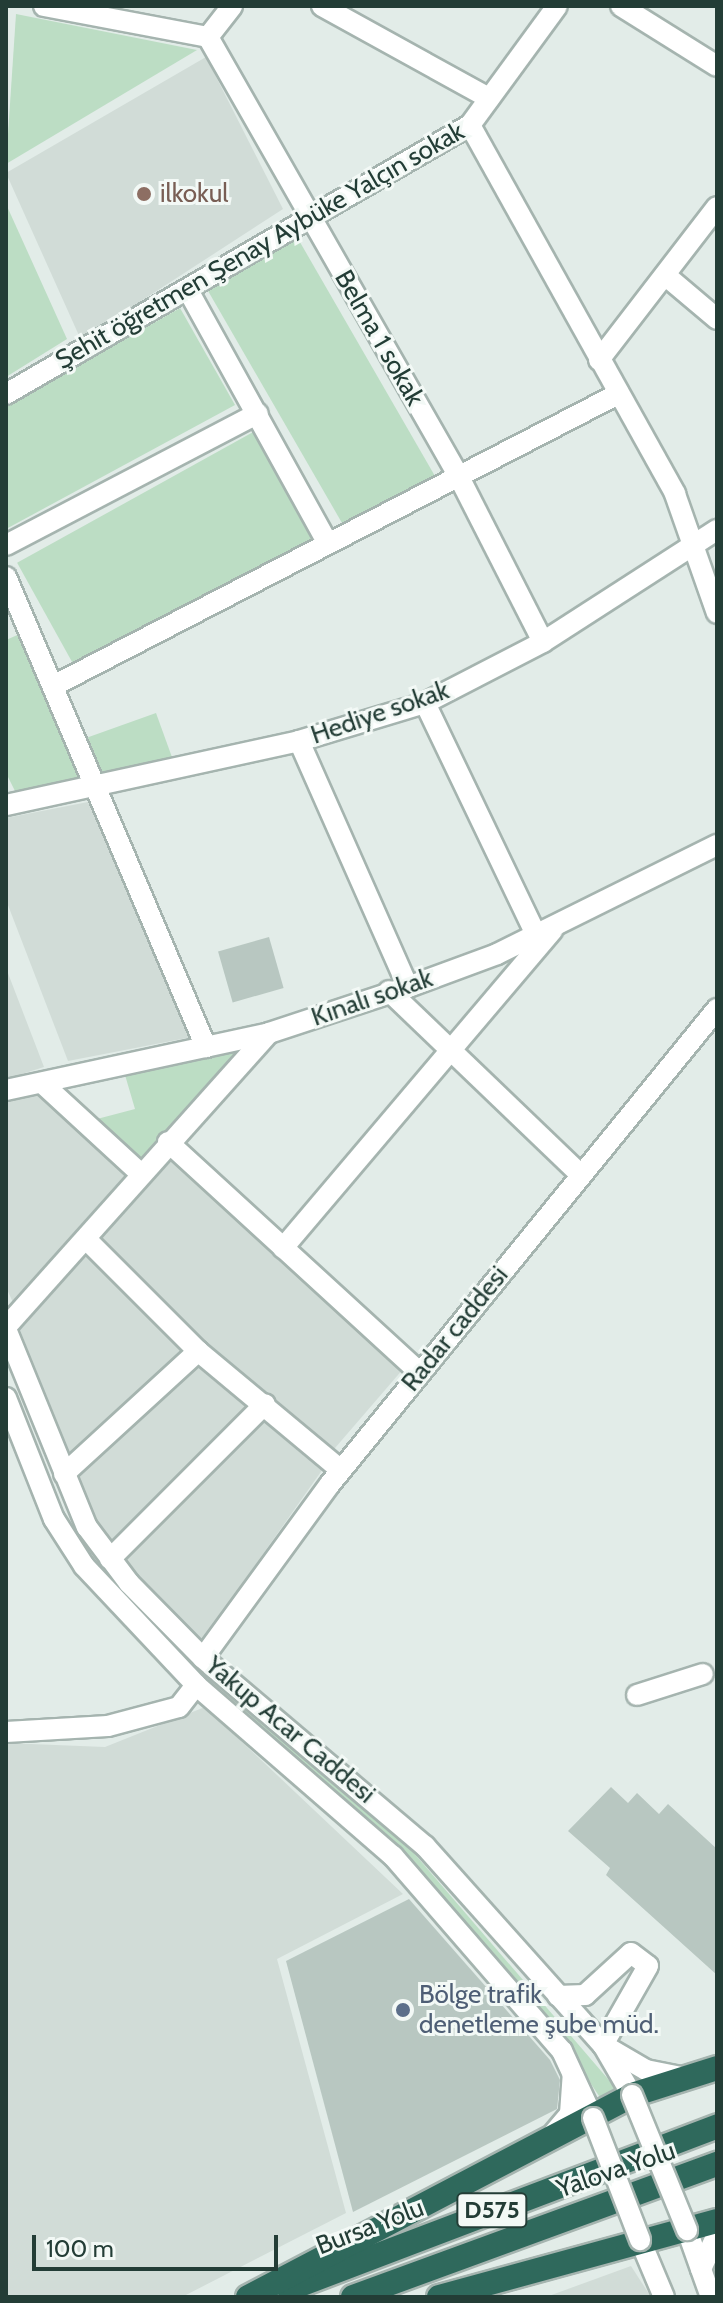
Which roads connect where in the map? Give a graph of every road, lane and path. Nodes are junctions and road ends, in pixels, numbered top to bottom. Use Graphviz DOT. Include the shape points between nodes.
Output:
graph roads {
  1 [pos="44,6"];
  2 [pos="232,6"];
  3 [pos="322,6"];
  4 [pos="557,6"];
  5 [pos="621,6"];
  6 [pos="208,37"];
  7 [pos="717,66"];
  8 [pos="489,98"];
  9 [pos="470,125"];
  10 [pos="717,207"];
  11 [pos="312,220"];
  12 [pos="665,275"];
  13 [pos="189,292"];
  14 [pos="717,319"];
  15 [pos="599,360"];
  16 [pos="6,394"];
  17 [pos="618,394"];
  18 [pos="258,413"];
  19 [pos="458,475"];
  20 [pos="717,530"];
  21 [pos="327,542"];
  22 [pos="6,545"];
  23 [pos="695,546"];
  24 [pos="6,577"];
  25 [pos="717,613"];
  26 [pos="543,642"];
  27 [pos="55,685"];
  28 [pos="425,703"];
  29 [pos="299,741"];
  30 [pos="97,787"];
  31 [pos="6,805"];
  32 [pos="717,845"];
  33 [pos="558,924"];
  34 [pos="536,935"];
  35 [pos="398,989"];
  36 [pos="717,1009"];
  37 [pos="269,1033"];
  38 [pos="206,1047"];
  39 [pos="453,1052"];
  40 [pos="42,1083"];
  41 [pos="6,1090"];
  42 [pos="168,1142"];
  43 [pos="141,1174"];
  44 [pos="581,1175"];
  45 [pos="87,1240"];
  46 [pos="283,1248"];
  47 [pos="6,1328"];
  48 [pos="198,1351"];
  49 [pos="419,1372"];
  50 [pos="6,1398"];
  51 [pos="265,1404"];
  52 [pos="341,1470"];
  53 [pos="64,1474"];
  54 [pos="110,1559"];
  55 [pos="203,1658"];
  56 [pos="703,1674"];
  57 [pos="196,1685"];
  58 [pos="637,1695"];
  59 [pos="6,1732"];
  60 [pos="558,1996"];
  61 [pos="603,2045"];
  62 [pos="717,2068"];
  63 [pos="574,2071"];
  64 [pos="686,2078"];
  65 [pos="632,2095"];
  66 [pos="593,2118"];
  67 [pos="717,2126"];
  68 [pos="551,2137"];
  69 [pos="717,2164"];
  70 [pos="717,2221"];
  71 [pos="687,2230"];
  72 [pos="717,2234"];
  73 [pos="640,2240"];
  74 [pos="609,2250"];
  75 [pos="701,2269"];
  76 [pos="654,2274"];
  77 [pos="248,2297"];
  78 [pos="267,2297"];
  79 [pos="353,2297"];
  80 [pos="439,2297"];
  81 [pos="664,2297"];
  82 [pos="711,2297"];
  1 -- 6 [label="street"];
  2 -- 6 [label="street"];
  3 -- 8 [label="street"];
  4 -- 8 [label="street, Şehit öğretmen Şenay Aybüke Yalçın sokak"];
  5 -- 7 [label="street"];
  6 -- 11 [label="street, Belma 1 sokak"];
  8 -- 9 [label="street, Şehit öğretmen Şenay Aybüke Yalçın sokak"];
  9 -- 11 [label="street, Şehit öğretmen Şenay Aybüke Yalçın sokak"];
  9 -- 15 [label="street"];
  10 -- 12 [label="street"];
  11 -- 13 [label="street, Şehit öğretmen Şenay Aybüke Yalçın sokak"];
  11 -- 19 [label="street, Belma 1 sokak"];
  12 -- 14 [label="street"];
  12 -- 15 [label="street"];
  13 -- 16 [label="street, Şehit öğretmen Şenay Aybüke Yalçın sokak"];
  13 -- 18 [label="street"];
  15 -- 17 [label="street"];
  17 -- 19 [label="street"];
  17 -- 23 [label="street" via="675,494"];
  18 -- 21 [label="street"];
  18 -- 22 [label="street"];
  19 -- 21 [label="street"];
  19 -- 26 [label="street, Belma 1 sokak"];
  20 -- 23 [label="street, Hediye sokak"];
  21 -- 27 [label="street"];
  23 -- 25 [label="street"];
  23 -- 26 [label="street, Hediye sokak"];
  24 -- 27 [label="street"];
  26 -- 28 [label="street, Hediye sokak"];
  27 -- 30 [label="street"];
  28 -- 29 [label="street, Hediye sokak"];
  28 -- 34 [label="street"];
  29 -- 30 [label="street, Hediye sokak"];
  29 -- 35 [label="street"];
  30 -- 31 [label="street, Hediye sokak"];
  30 -- 38 [label="street"];
  32 -- 33 [label="street, Kınalı sokak"];
  33 -- 34 [label="street, Kınalı sokak"];
  33 -- 39 [label="street"];
  34 -- 35 [label="street, Kınalı sokak"];
  35 -- 37 [label="street, Kınalı sokak"];
  35 -- 39 [label="street"];
  36 -- 44 [label="street, Radar caddesi"];
  37 -- 38 [label="street, Kınalı sokak"];
  37 -- 42 [label="street"];
  38 -- 40 [label="street, Kınalı sokak"];
  39 -- 44 [label="street"];
  39 -- 46 [label="street"];
  40 -- 41 [label="street, Kınalı sokak"];
  40 -- 43 [label="street"];
  42 -- 43 [label="street"];
  42 -- 46 [label="street"];
  43 -- 45 [label="street"];
  44 -- 49 [label="street, Radar caddesi"];
  45 -- 47 [label="street"];
  45 -- 48 [label="street"];
  46 -- 49 [label="street"];
  47 -- 53 [label="street, Yakup Acar Caddesi"];
  48 -- 51 [label="street"];
  48 -- 53 [label="street"];
  49 -- 52 [label="street, Radar caddesi"];
  50 -- 57 [label="street, Yakup Acar Caddesi" via="67,1545"];
  51 -- 52 [label="street"];
  51 -- 54 [label="street"];
  52 -- 55 [label="street, Radar caddesi"];
  53 -- 54 [label="street, Yakup Acar Caddesi" via="87,1527"];
  54 -- 55 [label="street, Yakup Acar Caddesi"];
  55 -- 60 [label="street, Yakup Acar Caddesi" via="425,1846"];
  56 -- 58 [label="street"];
  57 -- 59 [label="street" via="179,1707 108,1726"];
  57 -- 63 [label="street, Yakup Acar Caddesi" via="393,1856"];
  60 -- 61 [label="street, Yakup Acar Caddesi"];
  60 -- 61 [label="street" via="585,1995 631,1953 648,1966"];
  61 -- 64 [label="street" via="646,2070"];
  61 -- 65 [label="street, Yakup Acar Caddesi"];
  62 -- 64 [label="highway"];
  63 -- 66 [label="street, Yakup Acar Caddesi"];
  63 -- 68 [label="street" via="570,2114"];
  64 -- 65 [label="highway"];
  65 -- 66 [label="highway"];
  65 -- 71 [label="street, Yakup Acar Caddesi, bridge"];
  66 -- 68 [label="highway"];
  66 -- 73 [label="street, Yakup Acar Caddesi, bridge"];
  67 -- 78 [label="highway, Bursa Yolu / D575"];
  68 -- 77 [label="highway"];
  69 -- 79 [label="highway, Yalova Yolu / D575"];
  70 -- 71 [label="highway"];
  71 -- 73 [label="highway"];
  71 -- 75 [label="street, Yakup Acar Caddesi"];
  72 -- 75 [label="street"];
  73 -- 74 [label="highway"];
  73 -- 76 [label="street, Yakup Acar Caddesi"];
  74 -- 76 [label="street"];
  74 -- 80 [label="highway"];
  75 -- 82 [label="street, Yakup Acar Caddesi"];
  76 -- 81 [label="street, Yakup Acar Caddesi"];
}
